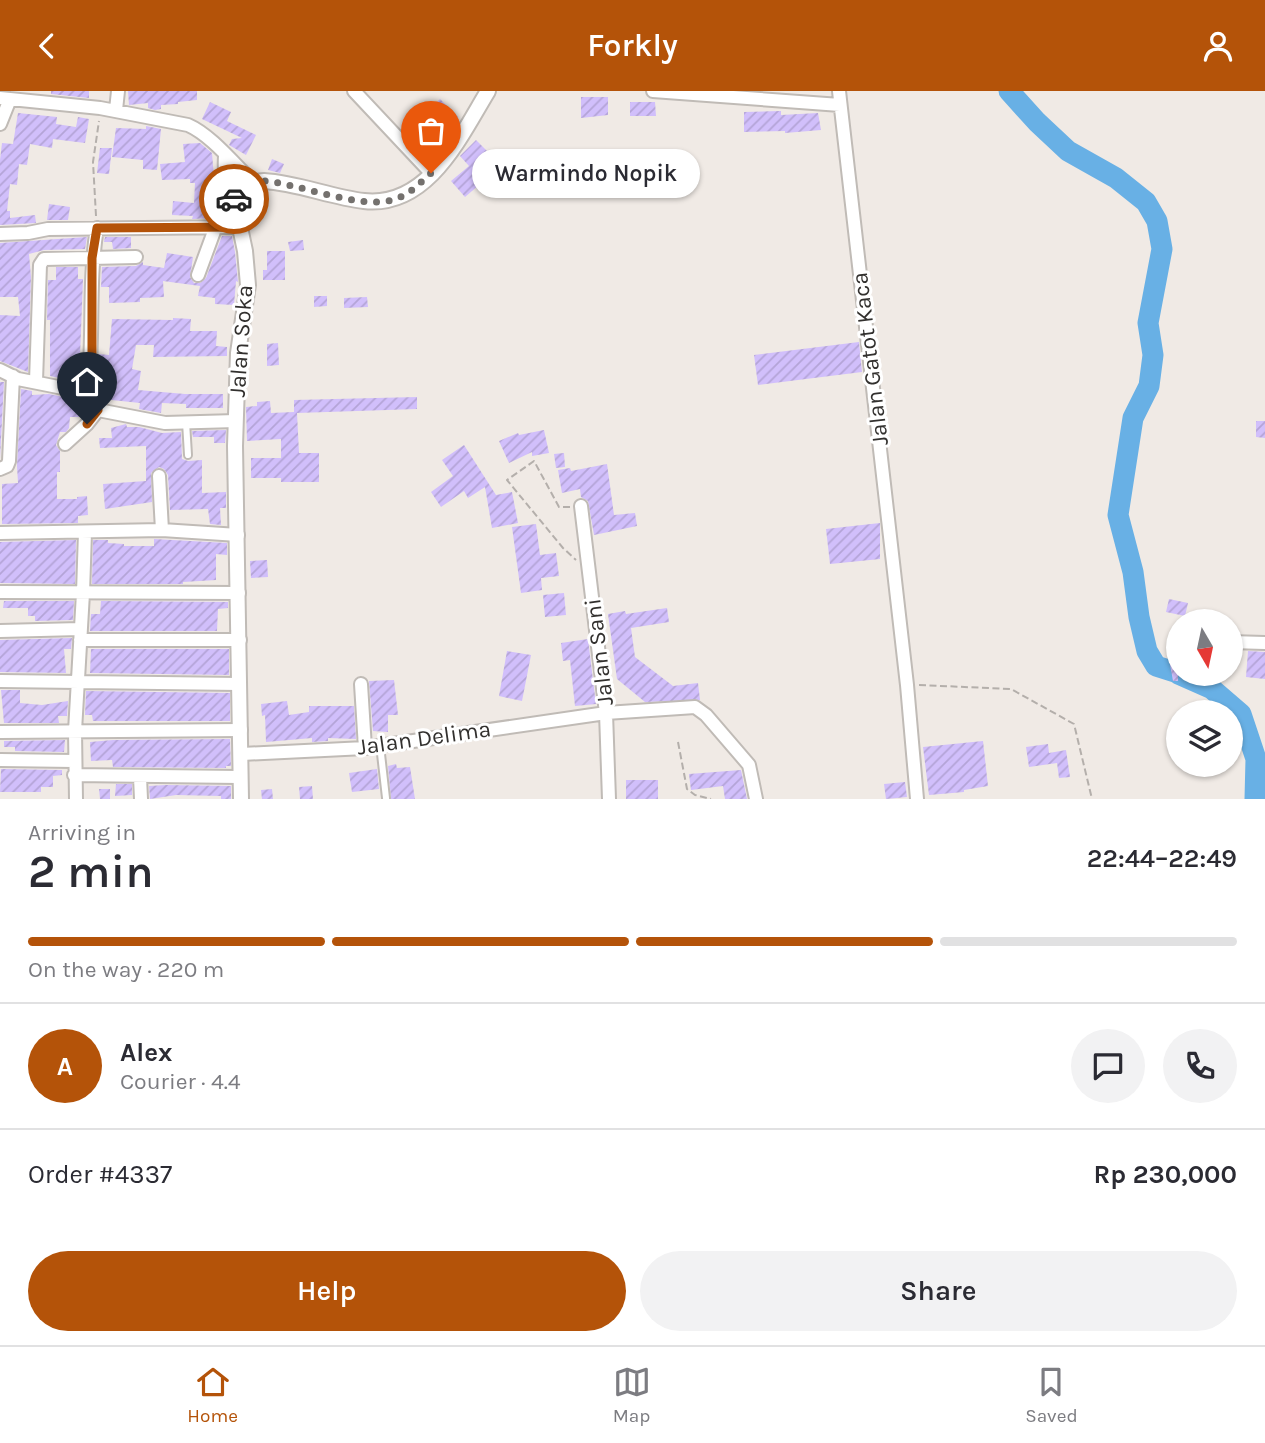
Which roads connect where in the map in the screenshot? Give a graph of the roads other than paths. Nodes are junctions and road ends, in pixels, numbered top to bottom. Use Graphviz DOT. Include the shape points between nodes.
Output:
graph roads {
  1 [pos="118,91"];
  2 [pos="354,91"];
  3 [pos="488,91"];
  4 [pos="653,91"];
  5 [pos="839,91"];
  6 [pos="5,98"];
  7 [pos="840,105"];
  8 [pos="116,110"];
  9 [pos="0,124"];
  10 [pos="225,156"];
  11 [pos="431,173"];
  12 [pos="253,181"];
  13 [pos="234,199"];
  14 [pos="216,226"];
  15 [pos="239,227"];
  16 [pos="97,228"];
  17 [pos="0,234"];
  18 [pos="136,257"];
  19 [pos="92,258"];
  20 [pos="198,275"];
  21 [pos="0,370"];
  22 [pos="13,376"];
  23 [pos="36,381"];
  24 [pos="88,393"];
  25 [pos="98,410"];
  26 [pos="236,421"];
  27 [pos="186,422"];
  28 [pos="65,445"];
  29 [pos="188,455"];
  30 [pos="0,469"];
  31 [pos="159,476"];
  32 [pos="581,506"];
  33 [pos="162,530"];
  34 [pos="85,532"];
  35 [pos="0,533"];
  36 [pos="238,535"];
  37 [pos="0,592"];
  38 [pos="83,593"];
  39 [pos="239,593"];
  40 [pos="0,631"];
  41 [pos="80,634"];
  42 [pos="240,640"];
  43 [pos="1243,642"];
  44 [pos="1265,643"];
  45 [pos="0,681"];
  46 [pos="77,681"];
  47 [pos="239,684"];
  48 [pos="361,684"];
  49 [pos="606,713"];
  50 [pos="242,730"];
  51 [pos="75,731"];
  52 [pos="0,732"];
  53 [pos="380,745"];
  54 [pos="365,748"];
  55 [pos="242,754"];
  56 [pos="0,760"];
  57 [pos="74,761"];
  58 [pos="74,775"];
  59 [pos="140,777"];
  60 [pos="239,777"];
  61 [pos="386,798"];
  62 [pos="76,799"];
  63 [pos="141,799"];
  64 [pos="241,799"];
  65 [pos="609,799"];
  66 [pos="756,799"];
  67 [pos="917,799"];
  1 -- 8 [label="street"];
  2 -- 11 [label="street"];
  3 -- 11 [label="street" via="446,159"];
  4 -- 7 [label="street"];
  5 -- 7 [label="street, Jalan Gatot Kaca"];
  6 -- 8 [label="street"];
  6 -- 9 [label="street"];
  7 -- 67 [label="street, Jalan Gatot Kaca" via="908,685"];
  8 -- 10 [label="street" via="199,129"];
  10 -- 12 [label="street"];
  10 -- 13 [label="street" via="226,186"];
  11 -- 12 [label="street" via="410,192 391,200 364,201"];
  12 -- 13 [label="street"];
  13 -- 15 [label="street, Jalan Soka"];
  14 -- 15 [label="street"];
  14 -- 16 [label="street"];
  14 -- 20 [label="street"];
  15 -- 26 [label="street, Jalan Soka" via="248,285 238,353"];
  16 -- 17 [label="street"];
  16 -- 19 [label="street"];
  18 -- 19 [label="street"];
  19 -- 23 [label="street" via="49,257 40,265"];
  19 -- 24 [label="street"];
  21 -- 22 [label="street"];
  22 -- 23 [label="street"];
  22 -- 30 [label="street" via="9,461"];
  23 -- 24 [label="street"];
  24 -- 25 [label="street"];
  25 -- 27 [label="street"];
  25 -- 28 [label="street"];
  26 -- 27 [label="street"];
  26 -- 36 [label="street, Jalan Soka"];
  27 -- 29 [label="lane"];
  31 -- 33 [label="street"];
  32 -- 49 [label="street, Jalan Sani"];
  33 -- 34 [label="street"];
  33 -- 36 [label="street"];
  34 -- 35 [label="street"];
  34 -- 38 [label="street"];
  36 -- 39 [label="street, Jalan Soka"];
  37 -- 38 [label="street"];
  38 -- 39 [label="street"];
  38 -- 41 [label="street"];
  39 -- 42 [label="street, Jalan Soka"];
  40 -- 41 [label="street"];
  41 -- 42 [label="street"];
  41 -- 46 [label="street"];
  42 -- 47 [label="street, Jalan Soka"];
  43 -- 44 [label="street"];
  45 -- 46 [label="street"];
  46 -- 47 [label="street"];
  46 -- 51 [label="street"];
  47 -- 50 [label="street, Jalan Soka"];
  48 -- 54 [label="street"];
  49 -- 53 [label="street, Jalan Delima"];
  49 -- 65 [label="street, Jalan Sani"];
  49 -- 66 [label="street, Jalan Delima" via="701,710 749,765"];
  50 -- 51 [label="street"];
  50 -- 55 [label="street, Jalan Soka"];
  51 -- 52 [label="street"];
  51 -- 57 [label="street"];
  53 -- 54 [label="street, Jalan Delima"];
  53 -- 61 [label="lane"];
  54 -- 55 [label="street, Jalan Delima"];
  55 -- 60 [label="street, Jalan Soka"];
  56 -- 57 [label="street"];
  57 -- 58 [label="street"];
  58 -- 59 [label="street"];
  58 -- 62 [label="street"];
  59 -- 60 [label="street"];
  59 -- 63 [label="street"];
  60 -- 64 [label="street, Jalan Soka"];
}
